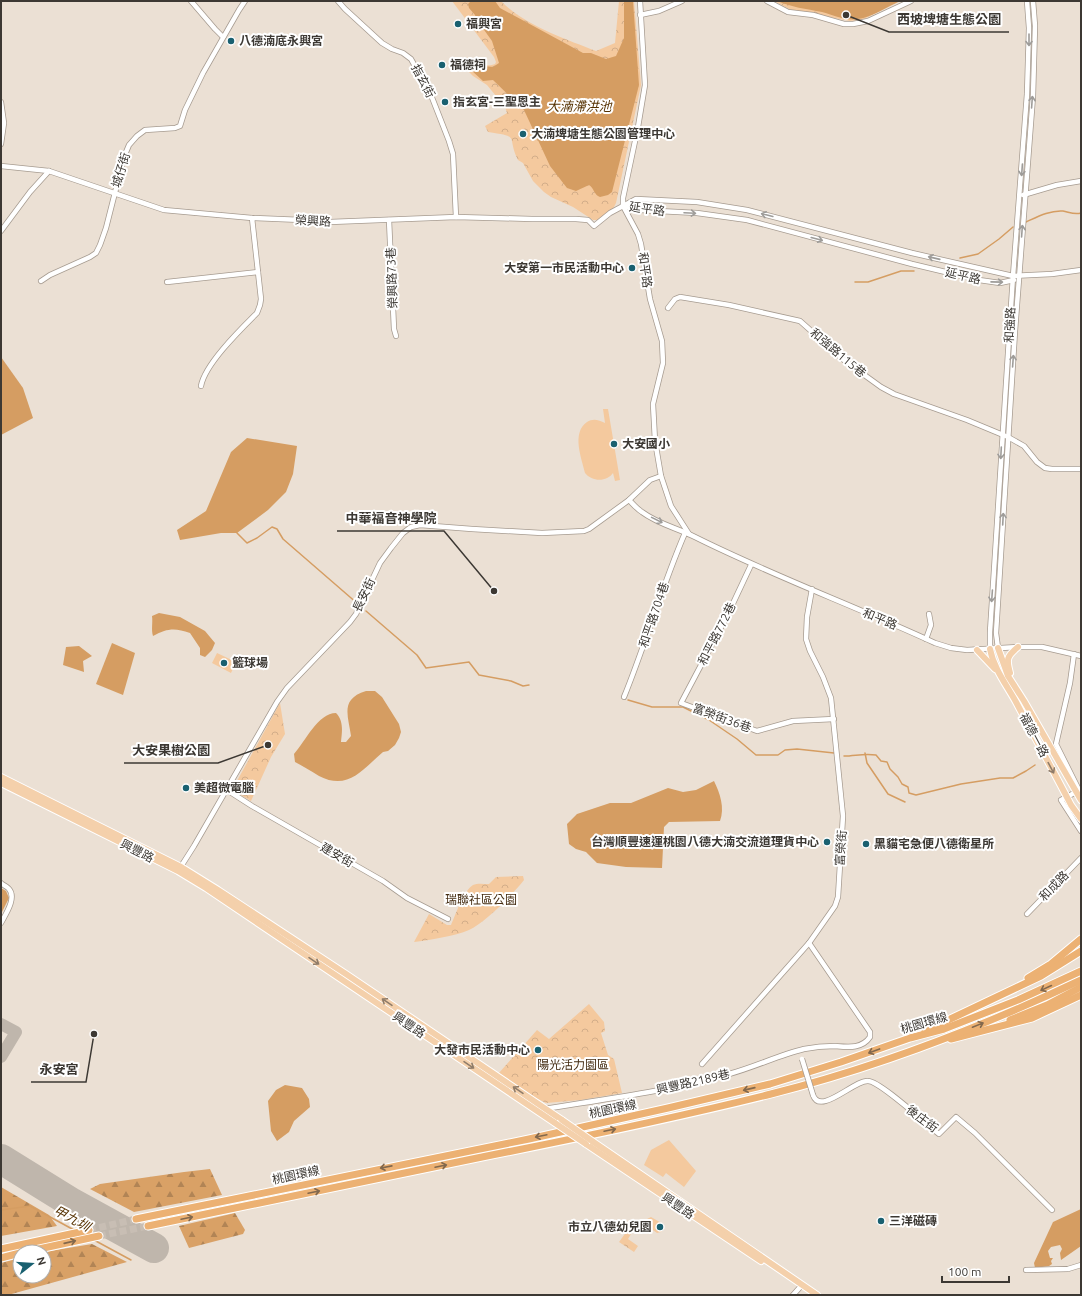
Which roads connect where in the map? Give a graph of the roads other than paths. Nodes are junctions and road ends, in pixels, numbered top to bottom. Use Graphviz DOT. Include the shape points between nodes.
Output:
graph roads {
  1 [pos="191,1"];
  2 [pos="245,1"];
  3 [pos="338,1"];
  4 [pos="640,1"];
  5 [pos="682,1"];
  6 [pos="767,1"];
  7 [pos="911,1"];
  8 [pos="1027,1"];
  9 [pos="1033,1"];
  10 [pos="640,15"];
  11 [pos="223,37"];
  12 [pos="1,102"];
  13 [pos="1,144"];
  14 [pos="1,166"];
  15 [pos="49,171"];
  16 [pos="1081,181"];
  17 [pos="114,194"];
  18 [pos="1025,195"];
  19 [pos="1020,196"];
  20 [pos="623,206"];
  21 [pos="456,217"];
  22 [pos="252,218"];
  23 [pos="389,220"];
  24 [pos="1,231"];
  25 [pos="1081,270"];
  26 [pos="258,272"];
  27 [pos="1019,276"];
  28 [pos="1012,278"];
  29 [pos="41,281"];
  30 [pos="167,282"];
  31 [pos="668,308"];
  32 [pos="396,336"];
  33 [pos="201,386"];
  34 [pos="1005,436"];
  35 [pos="1081,469"];
  36 [pos="661,476"];
  37 [pos="629,500"];
  38 [pos="687,533"];
  39 [pos="751,565"];
  40 [pos="812,589"];
  41 [pos="930,614"];
  42 [pos="926,639"];
  43 [pos="1018,647"];
  44 [pos="998,648"];
  45 [pos="976,650"];
  46 [pos="990,650"];
  47 [pos="1074,654"];
  48 [pos="1081,656"];
  49 [pos="998,673"];
  50 [pos="624,697"];
  51 [pos="1024,701"];
  52 [pos="681,703"];
  53 [pos="834,719"];
  54 [pos="1,777"];
  55 [pos="1,783"];
  56 [pos="227,790"];
  57 [pos="1079,792"];
  58 [pos="1067,797"];
  59 [pos="1081,800"];
  60 [pos="1081,819"];
  61 [pos="1081,831"];
  62 [pos="1081,858"];
  63 [pos="180,869"];
  64 [pos="1,883"];
  65 [pos="1027,914"];
  66 [pos="448,919"];
  67 [pos="1,923"];
  68 [pos="1081,939"];
  69 [pos="809,943"];
  70 [pos="1079,952"];
  71 [pos="1081,971"];
  72 [pos="1081,980"];
  73 [pos="1081,987"];
  74 [pos="1081,995"];
  75 [pos="996,998"];
  76 [pos="986,1030"];
  77 [pos="910,1038"];
  78 [pos="929,1044"];
  79 [pos="800,1050"];
  80 [pos="702,1064"];
  81 [pos="545,1109"];
  82 [pos="536,1110"];
  83 [pos="589,1143"];
  84 [pos="1052,1210"];
  85 [pos="136,1219"];
  86 [pos="148,1226"];
  87 [pos="89,1230"];
  88 [pos="99,1236"];
  89 [pos="52,1246"];
  90 [pos="1,1250"];
  91 [pos="12,1255"];
  92 [pos="1,1258"];
  93 [pos="1081,1265"];
  94 [pos="1026,1270"];
  95 [pos="802,1287"];
  96 [pos="793,1295"];
  97 [pos="811,1295"];
  98 [pos="817,1295"];
  1 -- 11 [label="street"];
  2 -- 11 [label="street, 城仔街"];
  3 -- 21 [label="street, 指玄街" via="382,43 411,59 431,95 453,154"];
  4 -- 10 [label="street"];
  5 -- 10 [label="street" via="659,11"];
  6 -- 7 [label="street" via="788,12 853,24 868,21"];
  8 -- 19 [label="street, 和強路, one-way" via="1029,59"];
  18 -- 9 [label="street, 和強路, one-way" via="1035,61"];
  10 -- 20 [label="street" via="645,85"];
  11 -- 17 [label="street, 城仔街" via="194,90 180,126 145,130 129,145"];
  12 -- 13 [label="street" via="4,123"];
  14 -- 15 [label="street, 榮興路"];
  15 -- 17 [label="street, 榮興路"];
  15 -- 24 [label="street"];
  16 -- 18 [label="street"];
  17 -- 22 [label="street, 榮興路" via="164,210"];
  17 -- 29 [label="street" via="106,228 96,253"];
  18 -- 19 [label="street"];
  27 -- 18 [label="street, 和強路, one-way"];
  19 -- 28 [label="street, 和強路"];
  20 -- 21 [label="street, 榮興路" via="594,226 588,220 576,219"];
  20 -- 28 [label="street, 延平路, one-way" via="639,210 697,213 747,220 978,280 1000,283"];
  28 -- 20 [label="street, 延平路, one-way" via="747,210 697,202 636,199"];
  20 -- 36 [label="street, 和平路" via="641,244 650,299 662,341 663,363 653,404 655,441"];
  21 -- 23 [label="street, 榮興路"];
  22 -- 23 [label="street, 榮興路" via="330,222"];
  22 -- 26 [label="street"];
  23 -- 32 [label="street, 榮興路73巷"];
  25 -- 27 [label="street, 延平路"];
  26 -- 30 [label="street"];
  26 -- 33 [label="street" via="261,299 256,313 214,361 202,379"];
  27 -- 28 [label="street, 延平路"];
  34 -- 27 [label="street, 和強路, one-way"];
  28 -- 34 [label="street, 和強路"];
  31 -- 34 [label="street, 和強路115巷" via="680,297 800,321 845,361 881,387"];
  34 -- 35 [label="street" via="1024,446 1045,468"];
  44 -- 34 [label="street, 和強路, one-way" via="996,633"];
  34 -- 46 [label="street, 和強路, one-way"];
  36 -- 37 [label="street" via="650,480"];
  36 -- 38 [label="street, 和平路" via="671,506"];
  37 -- 38 [label="street, 和平路, one-way" via="648,516"];
  37 -- 56 [label="street, 長安街" via="584,531 542,533 420,525 411,527 403,533 380,563 353,618 277,702"];
  38 -- 39 [label="street, 和平路"];
  38 -- 50 [label="street, 和平路704巷" via="661,593"];
  39 -- 40 [label="street, 和平路"];
  39 -- 52 [label="street, 和平路772巷"];
  40 -- 42 [label="street, 和平路"];
  40 -- 53 [label="street, 富榮街" via="806,640 831,698"];
  41 -- 42 [label="street" via="932,625"];
  42 -- 45 [label="street, 和平路" via="951,648"];
  43 -- 44 [label="street, 和平路"];
  43 -- 47 [label="street, 和平路"];
  43 -- 51 [label="main road" via="1007,660"];
  44 -- 46 [label="street, 和平路"];
  44 -- 51 [label="main road, 福德一路" via="1008,676"];
  45 -- 46 [label="street, 和平路"];
  45 -- 49 [label="main road"];
  46 -- 49 [label="main road, 福德一路"];
  47 -- 48 [label="street, 和平路"];
  47 -- 57 [label="street" via="1056,744"];
  49 -- 58 [label="main road, 福德一路, one-way"];
  51 -- 57 [label="main road, 福德一路"];
  52 -- 53 [label="street, 富榮街36巷" via="757,731 793,721"];
  53 -- 69 [label="street, 富榮街" via="843,816 838,897 835,906"];
  54 -- 63 [label="main road, 興豐路"];
  55 -- 63 [label="main road, 興豐路"];
  56 -- 63 [label="street, 長安街"];
  56 -- 66 [label="street, 建安街" via="383,881 407,898"];
  57 -- 58 [label="street"];
  57 -- 59 [label="main road, 福德一路"];
  58 -- 60 [label="main road, 福德一路"];
  58 -- 61 [label="street" via="1061,800"];
  62 -- 65 [label="street, 和成路"];
  81 -- 63 [label="main road, 興豐路, one-way" via="346,974 218,890"];
  63 -- 82 [label="main road, 興豐路, one-way"];
  64 -- 67 [label="street" via="12,895"];
  68 -- 75 [label="highway" via="1051,964"];
  69 -- 79 [label="street" via="870,1032 870,1037 867,1042 852,1047 814,1047"];
  69 -- 80 [label="street, 富榮街"];
  70 -- 75 [label="highway" via="1041,976"];
  71 -- 77 [label="highway, 桃園環線, one-way" via="980,1016"];
  78 -- 72 [label="highway, 桃園環線, one-way"];
  73 -- 76 [label="highway" via="1047,1005"];
  74 -- 76 [label="highway" via="1032,1018"];
  75 -- 77 [label="highway"];
  76 -- 78 [label="highway"];
  77 -- 85 [label="highway, 桃園環線, one-way" via="770,1084 668,1108"];
  86 -- 78 [label="highway, 桃園環線, one-way" via="684,1114 773,1093"];
  79 -- 81 [label="street, 興豐路2189巷" via="702,1081 630,1096"];
  79 -- 84 [label="street, 後庄街, bridge" via="817,1101 823,1103 858,1084 870,1081 885,1089 939,1134 956,1117"];
  81 -- 82 [label="street, 興豐路2189巷"];
  81 -- 83 [label="main road, 興豐路, bridge"];
  82 -- 83 [label="main road, 興豐路, bridge"];
  83 -- 95 [label="main road, 興豐路"];
  87 -- 90 [label="highway"];
  89 -- 88 [label="highway, one-way"];
  91 -- 92 [label="highway"];
  93 -- 94 [label="street" via="1068,1269"];
  95 -- 96 [label="street"];
  95 -- 97 [label="main road"];
  95 -- 98 [label="main road"];
}
